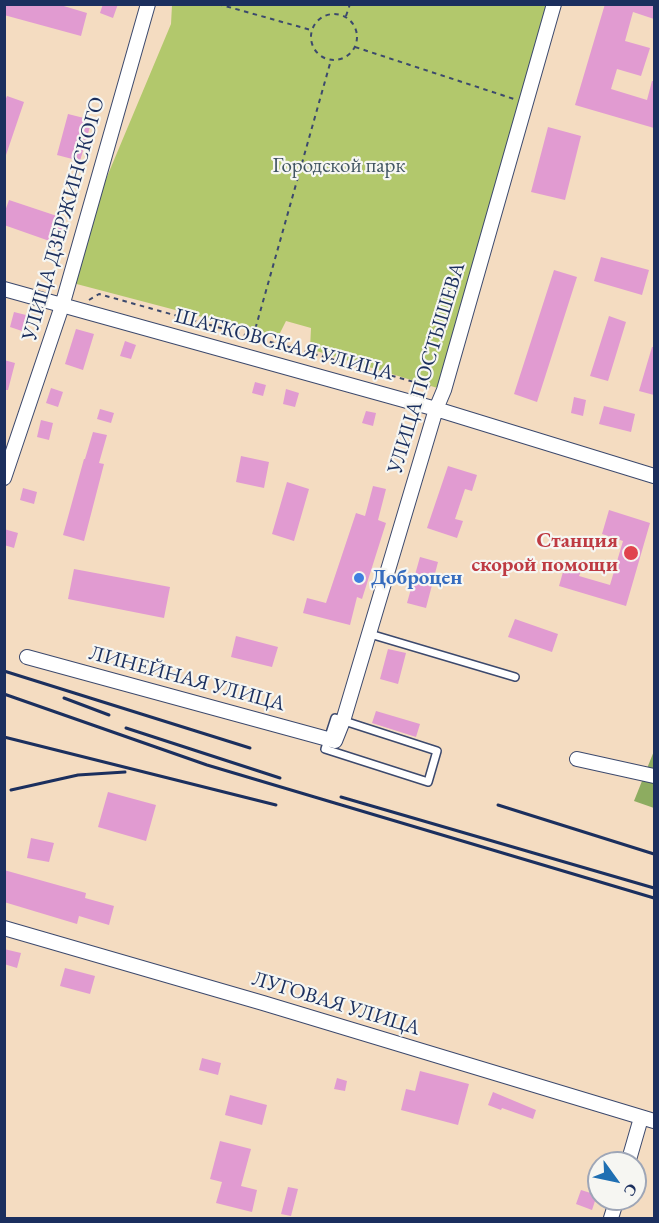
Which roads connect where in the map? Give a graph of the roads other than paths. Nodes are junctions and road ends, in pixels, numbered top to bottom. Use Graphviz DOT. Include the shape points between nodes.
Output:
graph roads {
  1 [pos="148,4"];
  2 [pos="554,4"];
  3 [pos="4,289"];
  4 [pos="68,307"];
  5 [pos="436,409"];
  6 [pos="654,476"];
  7 [pos="4,478"];
  8 [pos="370,634"];
  9 [pos="27,657"];
  10 [pos="515,677"];
  11 [pos="343,721"];
  12 [pos="331,740"];
  13 [pos="577,759"];
  14 [pos="654,776"];
  15 [pos="4,928"];
  16 [pos="648,1120"];
  17 [pos="634,1151"];
  1 -- 4 [label="street, УЛИЦА ДЗЕРЖИНСКОГО"];
  2 -- 5 [label="street, УЛИЦА ПОСТЫШЕВА"];
  3 -- 4 [label="street, ШАТКОВСКАЯ УЛИЦА"];
  4 -- 5 [label="street, ШАТКОВСКАЯ УЛИЦА"];
  4 -- 7 [label="street, УЛИЦА ДЗЕРЖИНСКОГО"];
  5 -- 6 [label="street, ШАТКОВСКАЯ УЛИЦА"];
  5 -- 8 [label="street, УЛИЦА ПОСТЫШЕВА"];
  8 -- 10 [label="lane"];
  8 -- 11 [label="street, УЛИЦА ПОСТЫШЕВА"];
  9 -- 12 [label="street, ЛИНЕЙНАЯ УЛИЦА"];
  11 -- 12 [label="street, УЛИЦА ПОСТЫШЕВА"];
  11 -- 12 [label="lane" via="437,751 428,782 325,749"];
  13 -- 14 [label="street"];
  15 -- 16 [label="street, ЛУГОВАЯ УЛИЦА"];
  16 -- 17 [label="street"];
}
